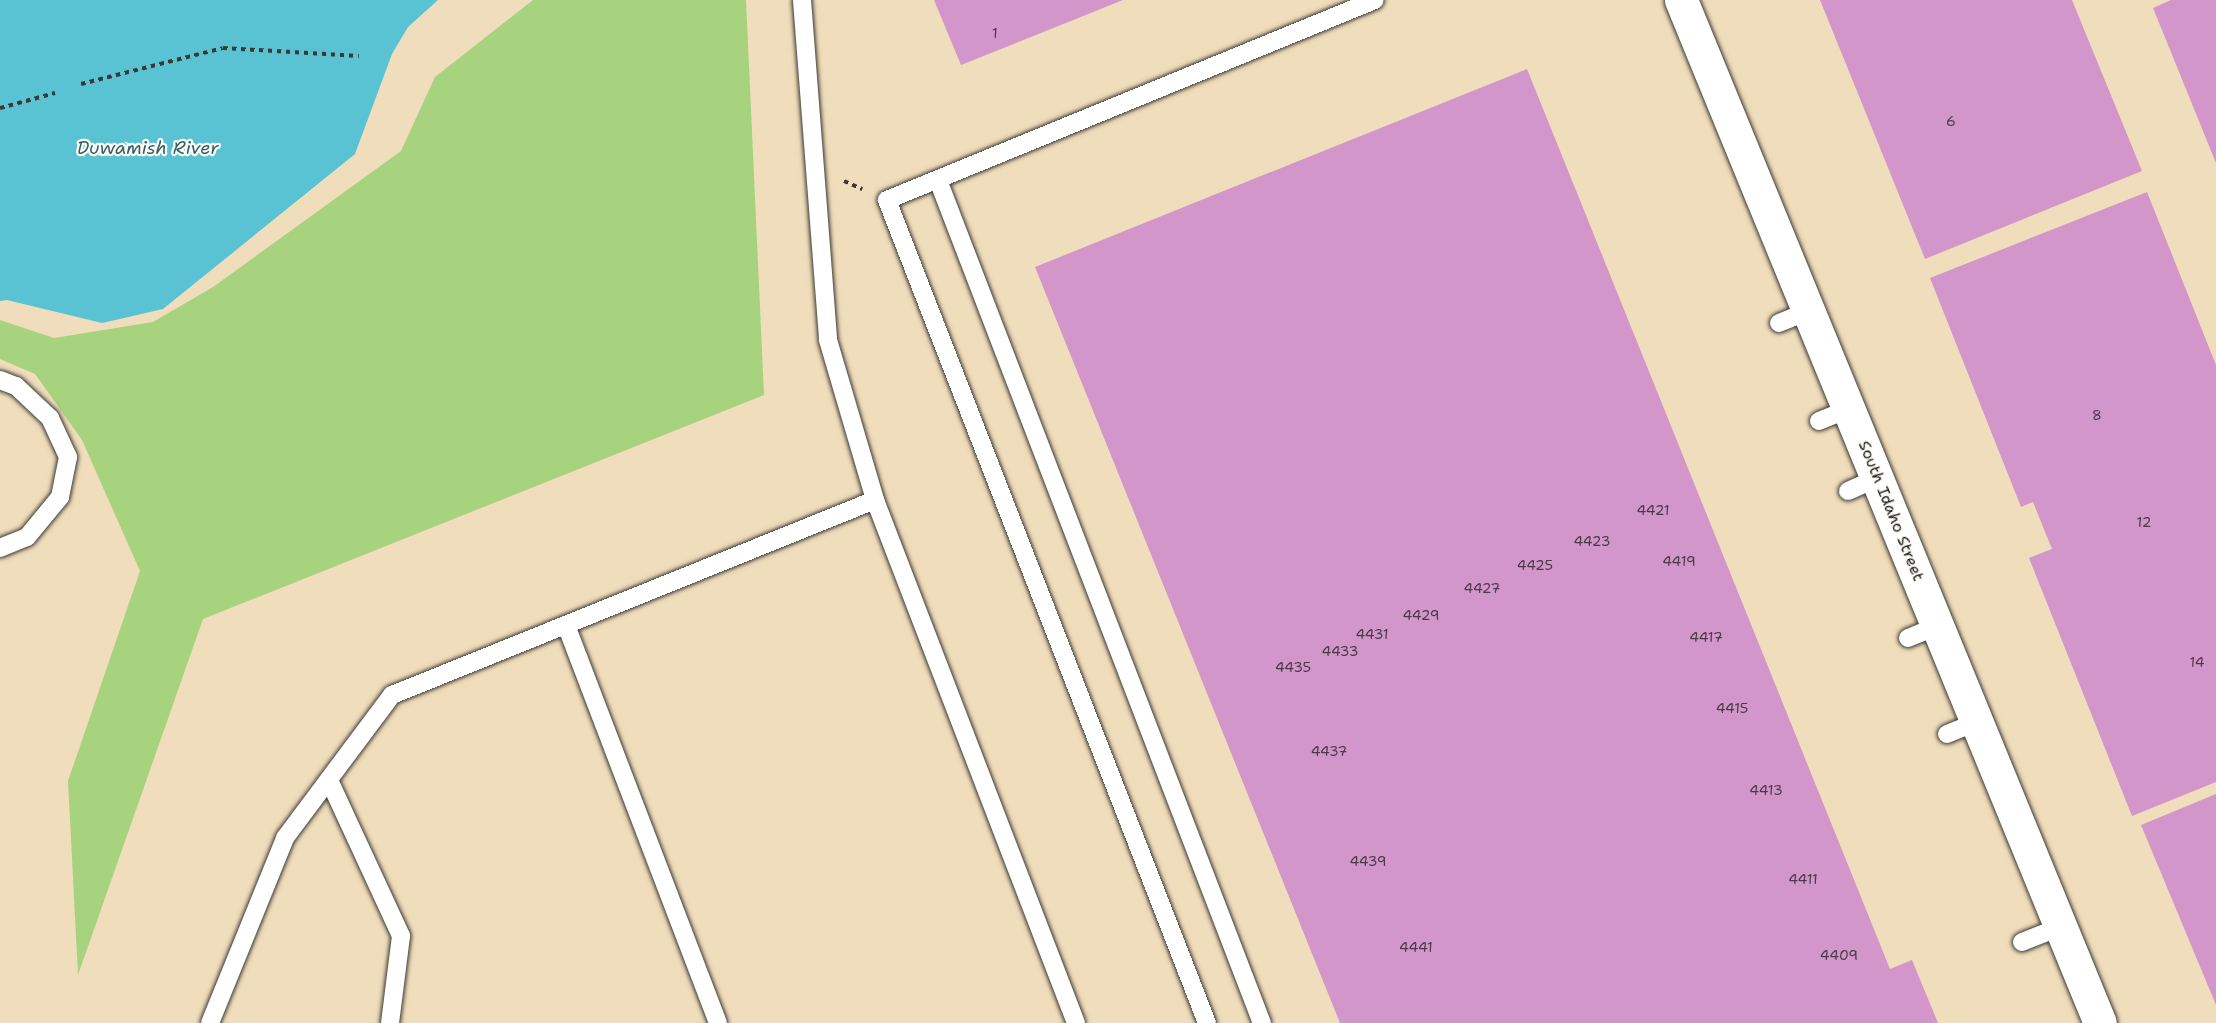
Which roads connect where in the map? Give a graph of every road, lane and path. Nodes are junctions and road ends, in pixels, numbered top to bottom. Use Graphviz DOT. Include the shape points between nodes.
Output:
graph roads {
  1 [pos="802,0"];
  2 [pos="1375,0"];
  3 [pos="1681,0"];
  4 [pos="359,56"];
  5 [pos="81,84"];
  6 [pos="55,93"];
  7 [pos="0,108"];
  8 [pos="815,168"];
  9 [pos="938,180"];
  10 [pos="887,200"];
  11 [pos="0,380"];
  12 [pos="1849,409"];
  13 [pos="1819,421"];
  14 [pos="1877,478"];
  15 [pos="1848,491"];
  16 [pos="875,500"];
  17 [pos="0,548"];
  18 [pos="566,624"];
  19 [pos="1977,722"];
  20 [pos="1947,734"];
  21 [pos="329,780"];
  22 [pos="2060,927"];
  23 [pos="2022,942"];
  24 [pos="210,1023"];
  25 [pos="390,1023"];
  26 [pos="718,1023"];
  27 [pos="1076,1023"];
  28 [pos="1207,1023"];
  29 [pos="1262,1023"];
  30 [pos="2100,1023"];
  1 -- 8 [label="lane"];
  2 -- 9 [label="lane"];
  3 -- 12 [label="street, South Idaho Street" via="1794,317"];
  4 -- 5 [label="path" via="223,48"];
  6 -- 7 [label="path"];
  8 -- 10 [label="path"];
  8 -- 16 [label="lane" via="828,340"];
  9 -- 10 [label="lane"];
  9 -- 29 [label="lane"];
  10 -- 28 [label="lane"];
  11 -- 17 [label="lane" via="16,387 50,418 68,457 60,497 27,537"];
  12 -- 13 [label="lane"];
  12 -- 14 [label="street, South Idaho Street"];
  14 -- 15 [label="lane"];
  14 -- 19 [label="street, South Idaho Street" via="1923,632"];
  16 -- 18 [label="lane"];
  16 -- 27 [label="lane"];
  18 -- 21 [label="lane" via="392,695"];
  18 -- 26 [label="lane"];
  19 -- 20 [label="lane"];
  19 -- 22 [label="street, South Idaho Street"];
  21 -- 24 [label="lane" via="285,838"];
  21 -- 25 [label="lane" via="401,936"];
  22 -- 23 [label="lane"];
  22 -- 30 [label="street, South Idaho Street"];
}
